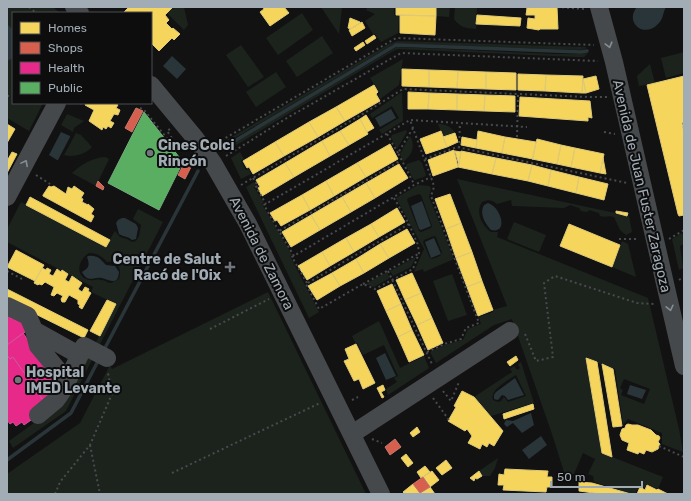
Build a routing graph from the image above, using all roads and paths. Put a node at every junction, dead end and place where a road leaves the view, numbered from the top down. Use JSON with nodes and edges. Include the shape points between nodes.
{"nodes":[{"id":1,"x":557,"y":7,"type":"edge"},
{"id":2,"x":600,"y":9,"type":"edge"},
{"id":3,"x":612,"y":53,"type":"junction"},
{"id":4,"x":152,"y":86,"type":"edge"},
{"id":5,"x":518,"y":94,"type":"junction"},
{"id":6,"x":621,"y":97,"type":"junction"},
{"id":7,"x":56,"y":104,"type":"edge"},
{"id":8,"x":140,"y":108,"type":"dead end"},
{"id":9,"x":410,"y":120,"type":"junction"},
{"id":10,"x":460,"y":123,"type":"junction"},
{"id":11,"x":517,"y":126,"type":"junction"},
{"id":12,"x":527,"y":127,"type":"dead end"},
{"id":13,"x":413,"y":128,"type":"junction"},
{"id":14,"x":168,"y":133,"type":"dead end"},
{"id":15,"x":387,"y":134,"type":"junction"},
{"id":16,"x":517,"y":137,"type":"dead end"},
{"id":17,"x":173,"y":140,"type":"junction"},
{"id":18,"x":170,"y":142,"type":"junction"},
{"id":19,"x":178,"y":147,"type":"dead end"},
{"id":20,"x":459,"y":148,"type":"junction"},
{"id":21,"x":178,"y":153,"type":"dead end"},
{"id":22,"x":398,"y":153,"type":"junction"},
{"id":23,"x":209,"y":157,"type":"junction"},
{"id":24,"x":425,"y":159,"type":"junction"},
{"id":25,"x":400,"y":161,"type":"dead end"},
{"id":26,"x":431,"y":177,"type":"junction"},
{"id":27,"x":253,"y":178,"type":"junction"},
{"id":28,"x":414,"y":185,"type":"junction"},
{"id":29,"x":642,"y":187,"type":"junction"},
{"id":30,"x":230,"y":192,"type":"junction"},
{"id":31,"x":7,"y":197,"type":"edge"},
{"id":32,"x":394,"y":198,"type":"junction"},
{"id":33,"x":266,"y":204,"type":"junction"},
{"id":34,"x":409,"y":224,"type":"junction"},
{"id":35,"x":279,"y":231,"type":"junction"},
{"id":36,"x":619,"y":239,"type":"dead end"},
{"id":37,"x":634,"y":239,"type":"dead end"},
{"id":38,"x":419,"y":253,"type":"junction"},
{"id":39,"x":294,"y":256,"type":"junction"},
{"id":40,"x":388,"y":270,"type":"junction"},
{"id":41,"x":7,"y":271,"type":"edge"},
{"id":42,"x":22,"y":279,"type":"dead end"},
{"id":43,"x":393,"y":280,"type":"junction"},
{"id":44,"x":307,"y":284,"type":"junction"},
{"id":45,"x":363,"y":284,"type":"junction"},
{"id":46,"x":282,"y":293,"type":"junction"},
{"id":47,"x":669,"y":305,"type":"junction"},
{"id":48,"x":7,"y":306,"type":"edge"},
{"id":49,"x":31,"y":323,"type":"junction"},
{"id":50,"x":210,"y":329,"type":"dead end"},
{"id":51,"x":510,"y":331,"type":"joint"},
{"id":52,"x":427,"y":352,"type":"junction"},
{"id":53,"x":93,"y":356,"type":"junction"},
{"id":54,"x":684,"y":366,"type":"edge"},
{"id":55,"x":67,"y":380,"type":"junction"},
{"id":56,"x":459,"y":383,"type":"dead end"},
{"id":57,"x":437,"y":384,"type":"junction"},
{"id":58,"x":333,"y":396,"type":"junction"},
{"id":59,"x":38,"y":415,"type":"dead end"},
{"id":60,"x":449,"y":420,"type":"dead end"},
{"id":61,"x":352,"y":434,"type":"junction"},
{"id":62,"x":90,"y":445,"type":"junction"},
{"id":63,"x":659,"y":446,"type":"dead end"},
{"id":64,"x":684,"y":457,"type":"edge"},
{"id":65,"x":172,"y":473,"type":"dead end"},
{"id":66,"x":55,"y":494,"type":"edge"},
{"id":67,"x":100,"y":494,"type":"edge"},
{"id":68,"x":380,"y":494,"type":"edge"}],
"edges":[{"from":1,"to":2,"type":"path"},
{"from":2,"to":3,"type":"street","name":"Avenida de Juan Fuster Zaragoza","one_way":true},
{"from":3,"to":6,"type":"street","name":"Avenida de Juan Fuster Zaragoza"},
{"from":3,"to":23,"type":"path","via":[[401,53],[287,118]]},
{"from":3,"to":23,"type":"path","via":[[575,45],[396,38]]},
{"from":4,"to":23,"type":"street","name":"Avenida de Zamora"},
{"from":5,"to":6,"type":"path"},
{"from":5,"to":11,"type":"path"},
{"from":5,"to":27,"type":"path","via":[[403,89]]},
{"from":6,"to":29,"type":"street","name":"Avenida de Juan Fuster Zaragoza"},
{"from":31,"to":7,"type":"street","one_way":true},
{"from":8,"to":18,"type":"path"},
{"from":9,"to":10,"type":"path"},
{"from":9,"to":13,"type":"path"},
{"from":9,"to":15,"type":"path"},
{"from":10,"to":11,"type":"path"},
{"from":10,"to":20,"type":"path"},
{"from":11,"to":12,"type":"path"},
{"from":11,"to":16,"type":"path"},
{"from":13,"to":22,"type":"path"},
{"from":13,"to":24,"type":"path"},
{"from":14,"to":17,"type":"path"},
{"from":15,"to":22,"type":"path"},
{"from":15,"to":33,"type":"path"},
{"from":17,"to":18,"type":"path"},
{"from":17,"to":19,"type":"path"},
{"from":18,"to":21,"type":"path"},
{"from":20,"to":24,"type":"path"},
{"from":20,"to":29,"type":"path"},
{"from":22,"to":28,"type":"path"},
{"from":23,"to":30,"type":"street","name":"Avenida de Zamora"},
{"from":24,"to":26,"type":"path"},
{"from":25,"to":35,"type":"path"},
{"from":26,"to":28,"type":"path"},
{"from":26,"to":52,"type":"path","via":[[434,187],[431,196],[479,323],[466,328],[461,339]]},
{"from":27,"to":30,"type":"path"},
{"from":27,"to":33,"type":"path"},
{"from":28,"to":32,"type":"path"},
{"from":29,"to":47,"type":"street","name":"Avenida de Juan Fuster Zaragoza"},
{"from":30,"to":46,"type":"street","name":"Avenida de Zamora"},
{"from":32,"to":34,"type":"path"},
{"from":32,"to":39,"type":"path"},
{"from":33,"to":35,"type":"path","via":[[264,205]]},
{"from":34,"to":38,"type":"path"},
{"from":34,"to":44,"type":"path"},
{"from":35,"to":39,"type":"path"},
{"from":36,"to":37,"type":"path"},
{"from":38,"to":40,"type":"path"},
{"from":38,"to":43,"type":"path","via":[[413,270]]},
{"from":39,"to":44,"type":"path","via":[[292,257]]},
{"from":40,"to":43,"type":"path"},
{"from":40,"to":45,"type":"path"},
{"from":41,"to":42,"type":"path"},
{"from":43,"to":45,"type":"path","via":[[375,289]]},
{"from":43,"to":52,"type":"path"},
{"from":44,"to":45,"type":"path","via":[[319,309]]},
{"from":46,"to":50,"type":"path"},
{"from":46,"to":58,"type":"street","name":"Avenida de Zamora"},
{"from":47,"to":51,"type":"path","via":[[637,303],[555,276],[544,283],[553,357],[536,361],[521,326]]},
{"from":47,"to":54,"type":"street","name":"Avenida de Juan Fuster Zaragoza","one_way":true},
{"from":48,"to":49,"type":"street"},
{"from":49,"to":53,"type":"street"},
{"from":49,"to":55,"type":"street","via":[[38,346]]},
{"from":51,"to":57,"type":"street"},
{"from":52,"to":57,"type":"path"},
{"from":53,"to":55,"type":"street"},
{"from":53,"to":62,"type":"path","via":[[112,394]]},
{"from":55,"to":59,"type":"street","via":[[56,400]]},
{"from":56,"to":57,"type":"path","via":[[451,401]]},
{"from":57,"to":60,"type":"path"},
{"from":57,"to":61,"type":"street"},
{"from":58,"to":61,"type":"street","name":"Avenida de Zamora"},
{"from":58,"to":65,"type":"path"},
{"from":61,"to":68,"type":"street","name":"Avenida de Zamora"},
{"from":62,"to":66,"type":"path","via":[[60,482]]},
{"from":62,"to":67,"type":"path"},
{"from":63,"to":64,"type":"path"}]}
